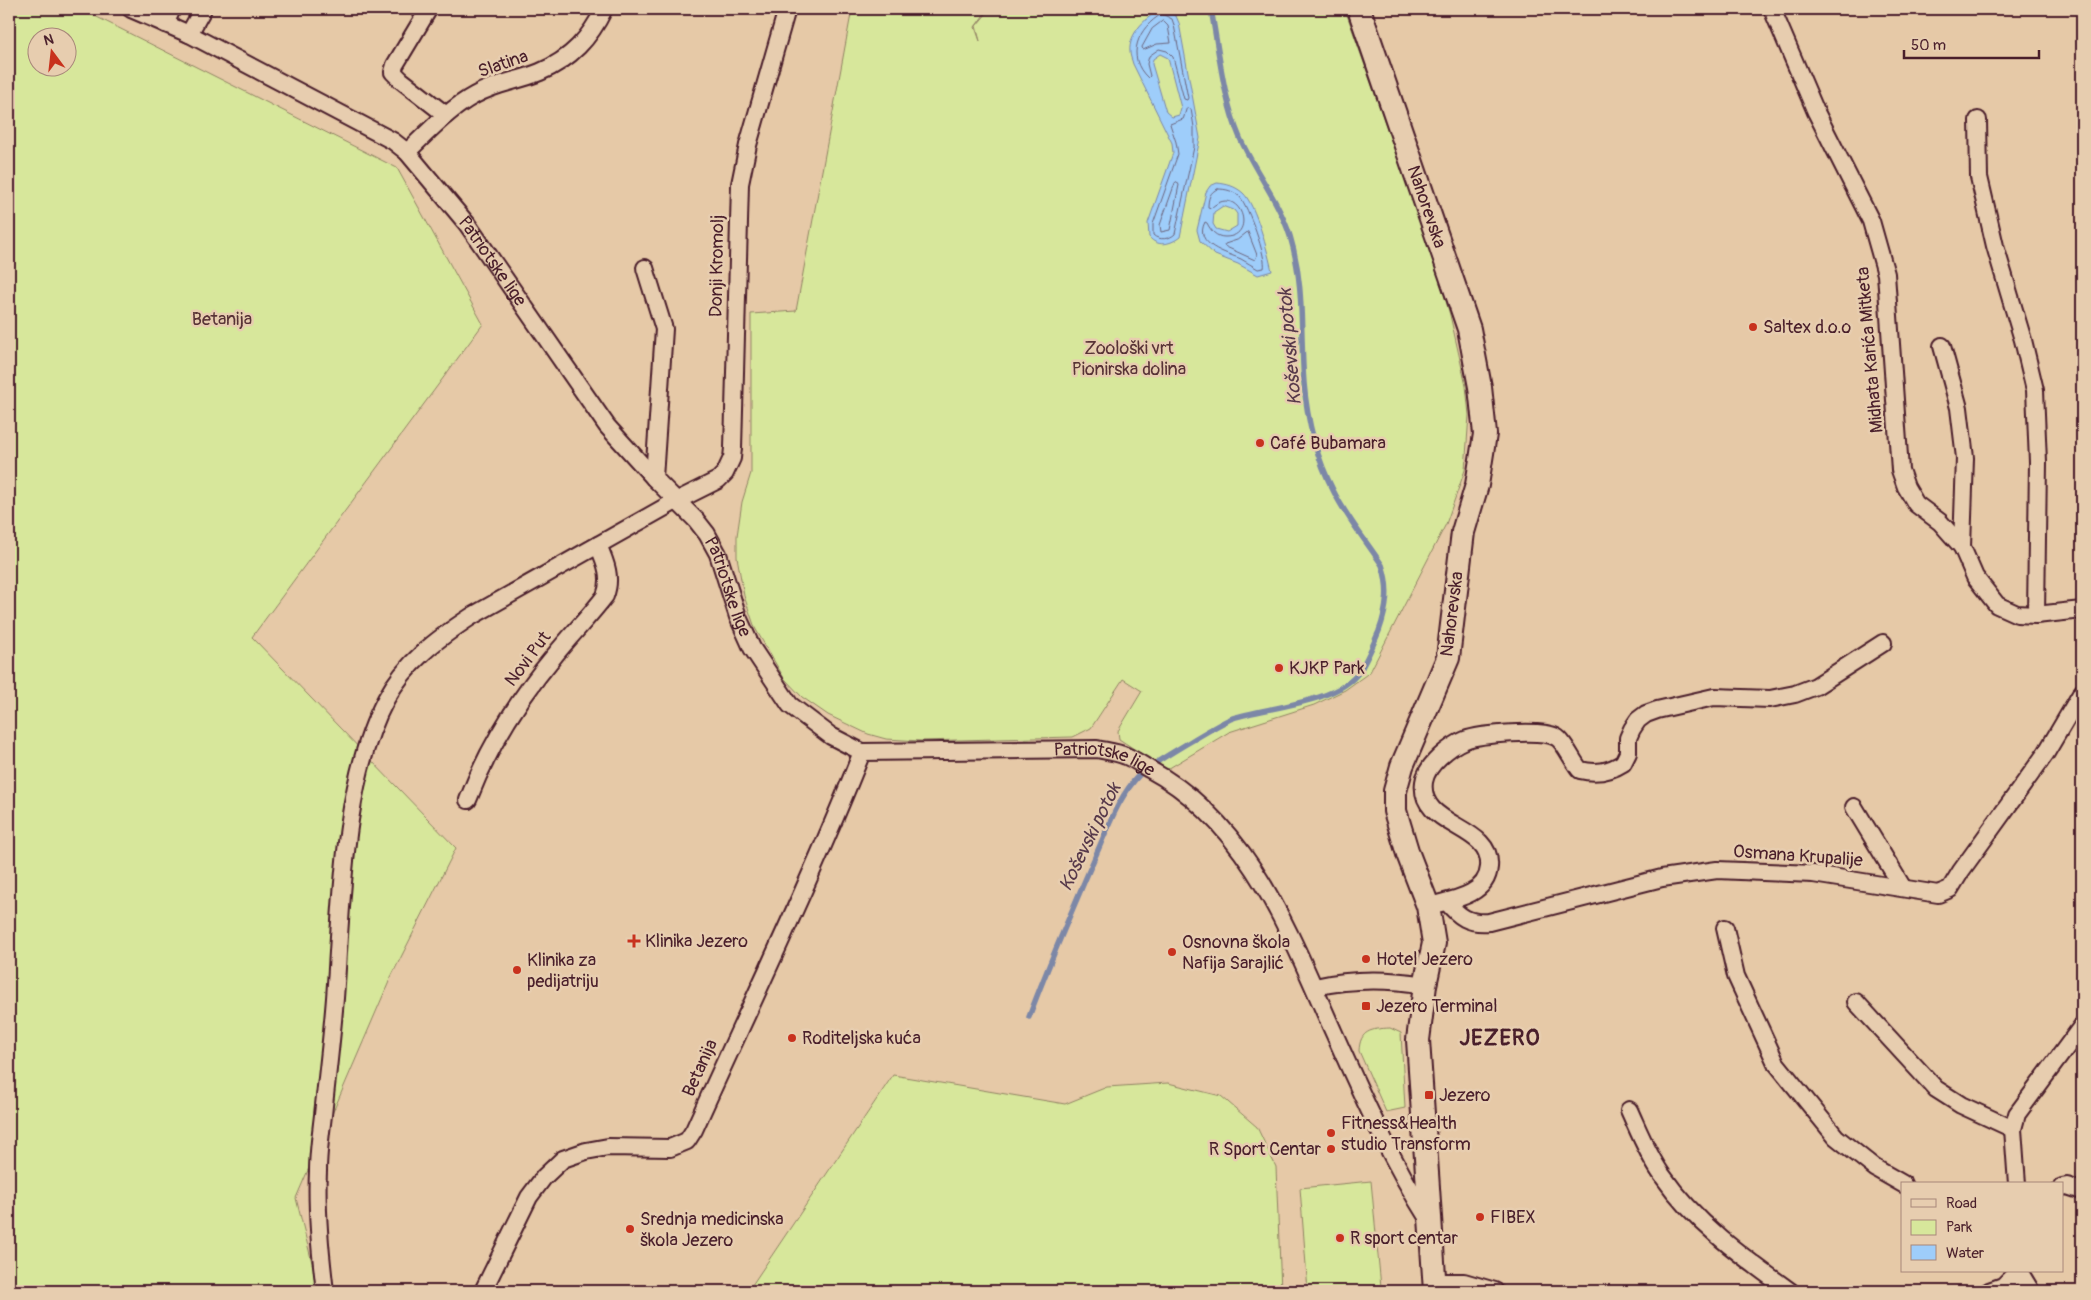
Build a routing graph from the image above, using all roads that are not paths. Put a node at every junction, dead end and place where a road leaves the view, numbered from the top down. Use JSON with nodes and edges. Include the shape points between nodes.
{"nodes":[{"id":1,"x":131,"y":9,"type":"edge"},
{"id":2,"x":172,"y":9,"type":"edge"},
{"id":3,"x":203,"y":9,"type":"edge"},
{"id":4,"x":604,"y":9,"type":"edge"},
{"id":5,"x":787,"y":9,"type":"edge"},
{"id":6,"x":1359,"y":9,"type":"edge"},
{"id":7,"x":1772,"y":9,"type":"edge"},
{"id":8,"x":428,"y":10,"type":"dead end"},
{"id":9,"x":165,"y":24,"type":"junction"},
{"id":10,"x":189,"y":34,"type":"junction"},
{"id":11,"x":446,"y":115,"type":"junction"},
{"id":12,"x":1978,"y":120,"type":"dead end"},
{"id":13,"x":407,"y":152,"type":"junction"},
{"id":14,"x":645,"y":268,"type":"dead end"},
{"id":15,"x":1942,"y":346,"type":"dead end"},
{"id":16,"x":654,"y":478,"type":"junction"},
{"id":17,"x":676,"y":501,"type":"junction"},
{"id":18,"x":598,"y":545,"type":"junction"},
{"id":19,"x":1962,"y":547,"type":"junction"},
{"id":20,"x":2082,"y":610,"type":"edge"},
{"id":21,"x":2036,"y":615,"type":"junction"},
{"id":22,"x":1883,"y":643,"type":"dead end"},
{"id":23,"x":2082,"y":692,"type":"edge"},
{"id":24,"x":862,"y":752,"type":"junction"},
{"id":25,"x":468,"y":800,"type":"dead end"},
{"id":26,"x":1854,"y":807,"type":"dead end"},
{"id":27,"x":1903,"y":888,"type":"junction"},
{"id":28,"x":1438,"y":904,"type":"junction"},
{"id":29,"x":1725,"y":928,"type":"dead end"},
{"id":30,"x":1425,"y":985,"type":"junction"},
{"id":31,"x":1315,"y":987,"type":"junction"},
{"id":32,"x":1856,"y":1002,"type":"dead end"},
{"id":33,"x":2082,"y":1026,"type":"edge"},
{"id":34,"x":1629,"y":1110,"type":"dead end"},
{"id":35,"x":2013,"y":1130,"type":"junction"},
{"id":36,"x":2017,"y":1182,"type":"edge"},
{"id":37,"x":1901,"y":1183,"type":"edge"},
{"id":38,"x":2064,"y":1187,"type":"edge"},
{"id":39,"x":2082,"y":1192,"type":"edge"},
{"id":40,"x":1431,"y":1224,"type":"junction"},
{"id":41,"x":2017,"y":1272,"type":"edge"},
{"id":42,"x":2019,"y":1272,"type":"edge"},
{"id":43,"x":1435,"y":1287,"type":"edge"},
{"id":44,"x":325,"y":1291,"type":"edge"},
{"id":45,"x":483,"y":1291,"type":"edge"},
{"id":46,"x":1495,"y":1291,"type":"edge"},
{"id":47,"x":1790,"y":1291,"type":"edge"},
{"id":48,"x":1989,"y":1291,"type":"edge"},
{"id":49,"x":2031,"y":1291,"type":"edge"}],
"edges":[{"from":1,"to":9,"type":"street"},
{"from":2,"to":9,"type":"street"},
{"from":3,"to":10,"type":"street"},
{"from":4,"to":11,"type":"street","name":"Slatina","via":[[584,44],[560,62],[475,94]]},
{"from":5,"to":17,"type":"street","name":"Donji Kromolj","via":[[740,184],[732,458],[718,480]]},
{"from":6,"to":28,"type":"street","name":"Nahorevska","via":[[1469,329],[1485,434],[1477,485],[1461,548],[1448,658],[1402,766],[1395,791],[1397,818],[1414,872]]},
{"from":7,"to":19,"type":"street","name":"Midhata Karića Mitketa","via":[[1816,112],[1870,221],[1886,274],[1900,470],[1906,487],[1916,504],[1940,522]]},
{"from":8,"to":11,"type":"street","via":[[393,72]]},
{"from":9,"to":10,"type":"street"},
{"from":10,"to":13,"type":"street","name":"Patriotske lige","via":[[393,141]]},
{"from":11,"to":13,"type":"street","name":"Slatina"},
{"from":12,"to":21,"type":"street","via":[[1979,177],[2035,390],[2038,462]]},
{"from":13,"to":16,"type":"street","name":"Patriotske lige","via":[[467,224],[607,426]]},
{"from":14,"to":16,"type":"street","via":[[664,329]]},
{"from":15,"to":19,"type":"street","via":[[1959,408],[1965,458]]},
{"from":16,"to":17,"type":"street","name":"Patriotske lige"},
{"from":17,"to":18,"type":"street","name":"Donji Kromolj"},
{"from":17,"to":24,"type":"street","name":"Patriotske lige","via":[[707,534],[718,554],[738,617],[752,648],[790,705],[831,736]]},
{"from":18,"to":25,"type":"street","name":"Novi Put","via":[[609,574],[605,596],[554,656],[512,715],[480,768]]},
{"from":18,"to":44,"type":"street","name":"Donji Kromolj","via":[[472,616],[424,649],[395,682],[376,719],[349,824],[318,1170],[318,1236]]},
{"from":19,"to":21,"type":"street","name":"Midhata Karića Mitketa","via":[[1975,577],[1997,605],[2017,614]]},
{"from":20,"to":21,"type":"street","name":"Midhata Karića Mitketa"},
{"from":22,"to":28,"type":"street","via":[[1816,686],[1795,694],[1770,699],[1714,697],[1646,714],[1632,729],[1623,764],[1602,772],[1580,770],[1556,737],[1539,732],[1467,740],[1454,746],[1426,774],[1423,783],[1425,793],[1431,808],[1442,819],[1474,836],[1489,859],[1489,867],[1482,885],[1473,893]]},
{"from":23,"to":27,"type":"street","name":"Osmana Krupalije","via":[[2046,752],[1950,889],[1938,894]]},
{"from":24,"to":31,"type":"street","name":"Patriotske lige","via":[[1097,749],[1128,756],[1191,798],[1236,842],[1267,889]]},
{"from":24,"to":45,"type":"street","name":"Betanija","via":[[687,1141],[670,1148],[608,1147],[563,1159],[529,1197]]},
{"from":26,"to":27,"type":"street"},
{"from":27,"to":28,"type":"street","name":"Osmana Krupalije","via":[[1814,874],[1716,870],[1662,878],[1489,922],[1467,921]]},
{"from":28,"to":30,"type":"street","name":"Nahorevska"},
{"from":29,"to":37,"type":"street","via":[[1736,976],[1776,1063],[1836,1137],[1875,1168]]},
{"from":30,"to":31,"type":"street","via":[[1352,981]]},
{"from":30,"to":40,"type":"street","name":"Nahorevska","via":[[1418,1040]]},
{"from":31,"to":40,"type":"street","name":"Patriotske lige","via":[[1384,1142]]},
{"from":32,"to":35,"type":"street","via":[[1936,1089]]},
{"from":33,"to":35,"type":"street","via":[[2017,1114]]},
{"from":34,"to":47,"type":"street","via":[[1662,1175],[1693,1212],[1737,1253]]},
{"from":35,"to":36,"type":"street"},
{"from":38,"to":39,"type":"street"},
{"from":40,"to":43,"type":"street","name":"Patriotske lige"},
{"from":41,"to":48,"type":"street","via":[[2003,1286]]},
{"from":42,"to":49,"type":"street"},
{"from":43,"to":46,"type":"street","via":[[1464,1282]]}]}
